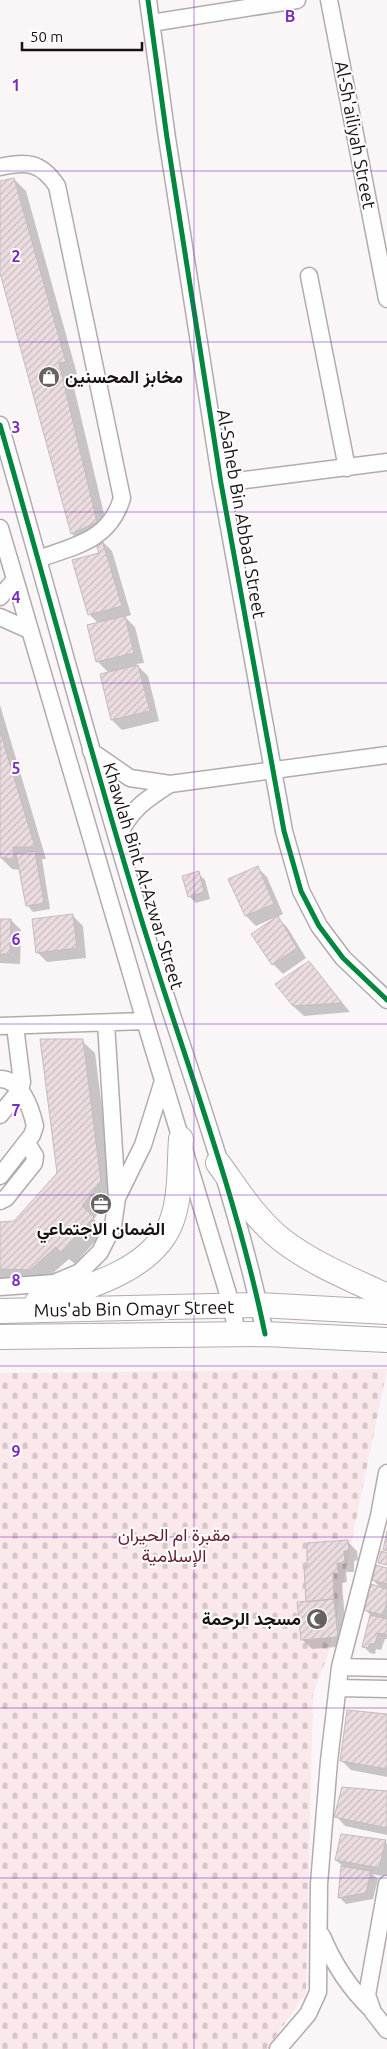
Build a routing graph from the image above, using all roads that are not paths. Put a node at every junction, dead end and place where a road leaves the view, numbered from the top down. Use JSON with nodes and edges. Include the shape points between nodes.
{"nodes":[{"id":1,"x":148,"y":0,"type":"edge"},
{"id":2,"x":297,"y":0,"type":"edge"},
{"id":3,"x":329,"y":0,"type":"edge"},
{"id":4,"x":151,"y":23,"type":"junction"},
{"id":5,"x":0,"y":167,"type":"edge"},
{"id":6,"x":309,"y":276,"type":"dead end"},
{"id":7,"x":387,"y":299,"type":"edge"},
{"id":8,"x":0,"y":425,"type":"edge"},
{"id":9,"x":387,"y":462,"type":"edge"},
{"id":10,"x":347,"y":468,"type":"junction"},
{"id":11,"x":221,"y":483,"type":"junction"},
{"id":12,"x":0,"y":528,"type":"edge"},
{"id":13,"x":38,"y":559,"type":"junction"},
{"id":14,"x":14,"y":581,"type":"junction"},
{"id":15,"x":0,"y":597,"type":"edge"},
{"id":16,"x":0,"y":617,"type":"edge"},
{"id":17,"x":29,"y":630,"type":"junction"},
{"id":18,"x":91,"y":751,"type":"junction"},
{"id":19,"x":387,"y":755,"type":"edge"},
{"id":20,"x":272,"y":769,"type":"junction"},
{"id":21,"x":170,"y":784,"type":"junction"},
{"id":22,"x":117,"y":838,"type":"junction"},
{"id":23,"x":387,"y":1000,"type":"edge"},
{"id":24,"x":145,"y":1021,"type":"junction"},
{"id":25,"x":106,"y":1023,"type":"junction"},
{"id":26,"x":8,"y":1026,"type":"edge"},
{"id":27,"x":0,"y":1079,"type":"edge"},
{"id":28,"x":163,"y":1081,"type":"junction"},
{"id":29,"x":20,"y":1090,"type":"junction"},
{"id":30,"x":0,"y":1115,"type":"edge"},
{"id":31,"x":181,"y":1139,"type":"junction"},
{"id":32,"x":27,"y":1142,"type":"junction"},
{"id":33,"x":218,"y":1163,"type":"junction"},
{"id":34,"x":0,"y":1176,"type":"edge"},
{"id":35,"x":117,"y":1198,"type":"junction"},
{"id":36,"x":0,"y":1201,"type":"edge"},
{"id":37,"x":0,"y":1287,"type":"edge"},
{"id":38,"x":387,"y":1296,"type":"edge"},
{"id":39,"x":259,"y":1305,"type":"junction"},
{"id":40,"x":232,"y":1307,"type":"junction"},
{"id":41,"x":1,"y":1312,"type":"edge"},
{"id":42,"x":387,"y":1312,"type":"edge"},
{"id":43,"x":265,"y":1334,"type":"junction"},
{"id":44,"x":237,"y":1335,"type":"junction"},
{"id":45,"x":0,"y":1337,"type":"edge"},
{"id":46,"x":387,"y":1340,"type":"edge"},
{"id":47,"x":387,"y":1473,"type":"edge"},
{"id":48,"x":340,"y":1667,"type":"junction"},
{"id":49,"x":387,"y":1668,"type":"edge"},
{"id":50,"x":338,"y":1688,"type":"junction"},
{"id":51,"x":387,"y":1689,"type":"edge"},
{"id":52,"x":387,"y":1884,"type":"edge"},
{"id":53,"x":319,"y":1929,"type":"junction"},
{"id":54,"x":374,"y":2012,"type":"junction"},
{"id":55,"x":387,"y":2030,"type":"edge"},
{"id":56,"x":278,"y":2049,"type":"edge"}],
"edges":[{"from":1,"to":4,"type":"street","name":"Al-Saheb Bin Abbad Street"},
{"from":2,"to":4,"type":"street"},
{"from":3,"to":7,"type":"street","name":"Al-Sh'ailiyah Street"},
{"from":4,"to":11,"type":"street","name":"Al-Saheb Bin Abbad Street"},
{"from":5,"to":13,"type":"street","via":[[21,162],[40,168],[57,186],[122,498],[108,526],[89,541]]},
{"from":6,"to":10,"type":"street"},
{"from":8,"to":13,"type":"street","name":"Khawlah Bint Al-Azwar Street"},
{"from":9,"to":10,"type":"street"},
{"from":10,"to":11,"type":"street"},
{"from":11,"to":20,"type":"street","name":"Al-Saheb Bin Abbad Street"},
{"from":12,"to":14,"type":"street"},
{"from":13,"to":18,"type":"street","name":"Khawlah Bint Al-Azwar Street"},
{"from":14,"to":15,"type":"street"},
{"from":14,"to":17,"type":"street"},
{"from":16,"to":17,"type":"street"},
{"from":17,"to":24,"type":"street"},
{"from":18,"to":21,"type":"street","via":[[130,778]]},
{"from":18,"to":22,"type":"street","name":"Khawlah Bint Al-Azwar Street"},
{"from":19,"to":20,"type":"street"},
{"from":20,"to":21,"type":"street"},
{"from":20,"to":23,"type":"street","name":"Al-Saheb Bin Abbad Street","via":[[284,831],[301,891],[319,926],[343,958]]},
{"from":21,"to":22,"type":"street","via":[[138,805]]},
{"from":22,"to":33,"type":"street","name":"Khawlah Bint Al-Azwar Street"},
{"from":24,"to":25,"type":"street"},
{"from":24,"to":28,"type":"street"},
{"from":25,"to":26,"type":"street"},
{"from":25,"to":35,"type":"street"},
{"from":26,"to":29,"type":"street","via":[[22,1075]]},
{"from":27,"to":29,"type":"street","via":[[13,1082]]},
{"from":28,"to":31,"type":"street"},
{"from":28,"to":35,"type":"street","via":[[136,1161]]},
{"from":29,"to":30,"type":"street"},
{"from":29,"to":32,"type":"street","via":[[36,1126]]},
{"from":31,"to":40,"type":"street"},
{"from":31,"to":41,"type":"highway","via":[[178,1198],[171,1223],[158,1244],[139,1261],[91,1287]]},
{"from":32,"to":34,"type":"street"},
{"from":32,"to":36,"type":"street","via":[[34,1163]]},
{"from":33,"to":38,"type":"highway","via":[[252,1209],[281,1240],[321,1265]]},
{"from":33,"to":39,"type":"street","name":"Khawlah Bint Al-Azwar Street"},
{"from":35,"to":37,"type":"street","via":[[113,1226],[100,1252],[80,1272],[54,1284]]},
{"from":39,"to":40,"type":"highway","name":"Mus'ab Bin Omayr Street"},
{"from":39,"to":42,"type":"highway","name":"Mus'ab Bin Omayr Street"},
{"from":39,"to":43,"type":"street","name":"Khawlah Bint Al-Azwar Street"},
{"from":40,"to":41,"type":"highway","name":"Mus'ab Bin Omayr Street"},
{"from":40,"to":44,"type":"street"},
{"from":43,"to":44,"type":"highway","name":"Mus'ab Bin Omayr Street"},
{"from":43,"to":46,"type":"highway","name":"Mus'ab Bin Omayr Street"},
{"from":44,"to":45,"type":"highway","name":"Mus'ab Bin Omayr Street"},
{"from":47,"to":48,"type":"street"},
{"from":48,"to":49,"type":"street"},
{"from":48,"to":50,"type":"street"},
{"from":50,"to":51,"type":"street"},
{"from":50,"to":53,"type":"street","via":[[328,1761]]},
{"from":52,"to":54,"type":"street","via":[[367,1989],[368,2001]]},
{"from":53,"to":54,"type":"street","via":[[342,1976]]},
{"from":53,"to":56,"type":"street","via":[[318,1992],[308,2014]]},
{"from":54,"to":55,"type":"street"}]}
